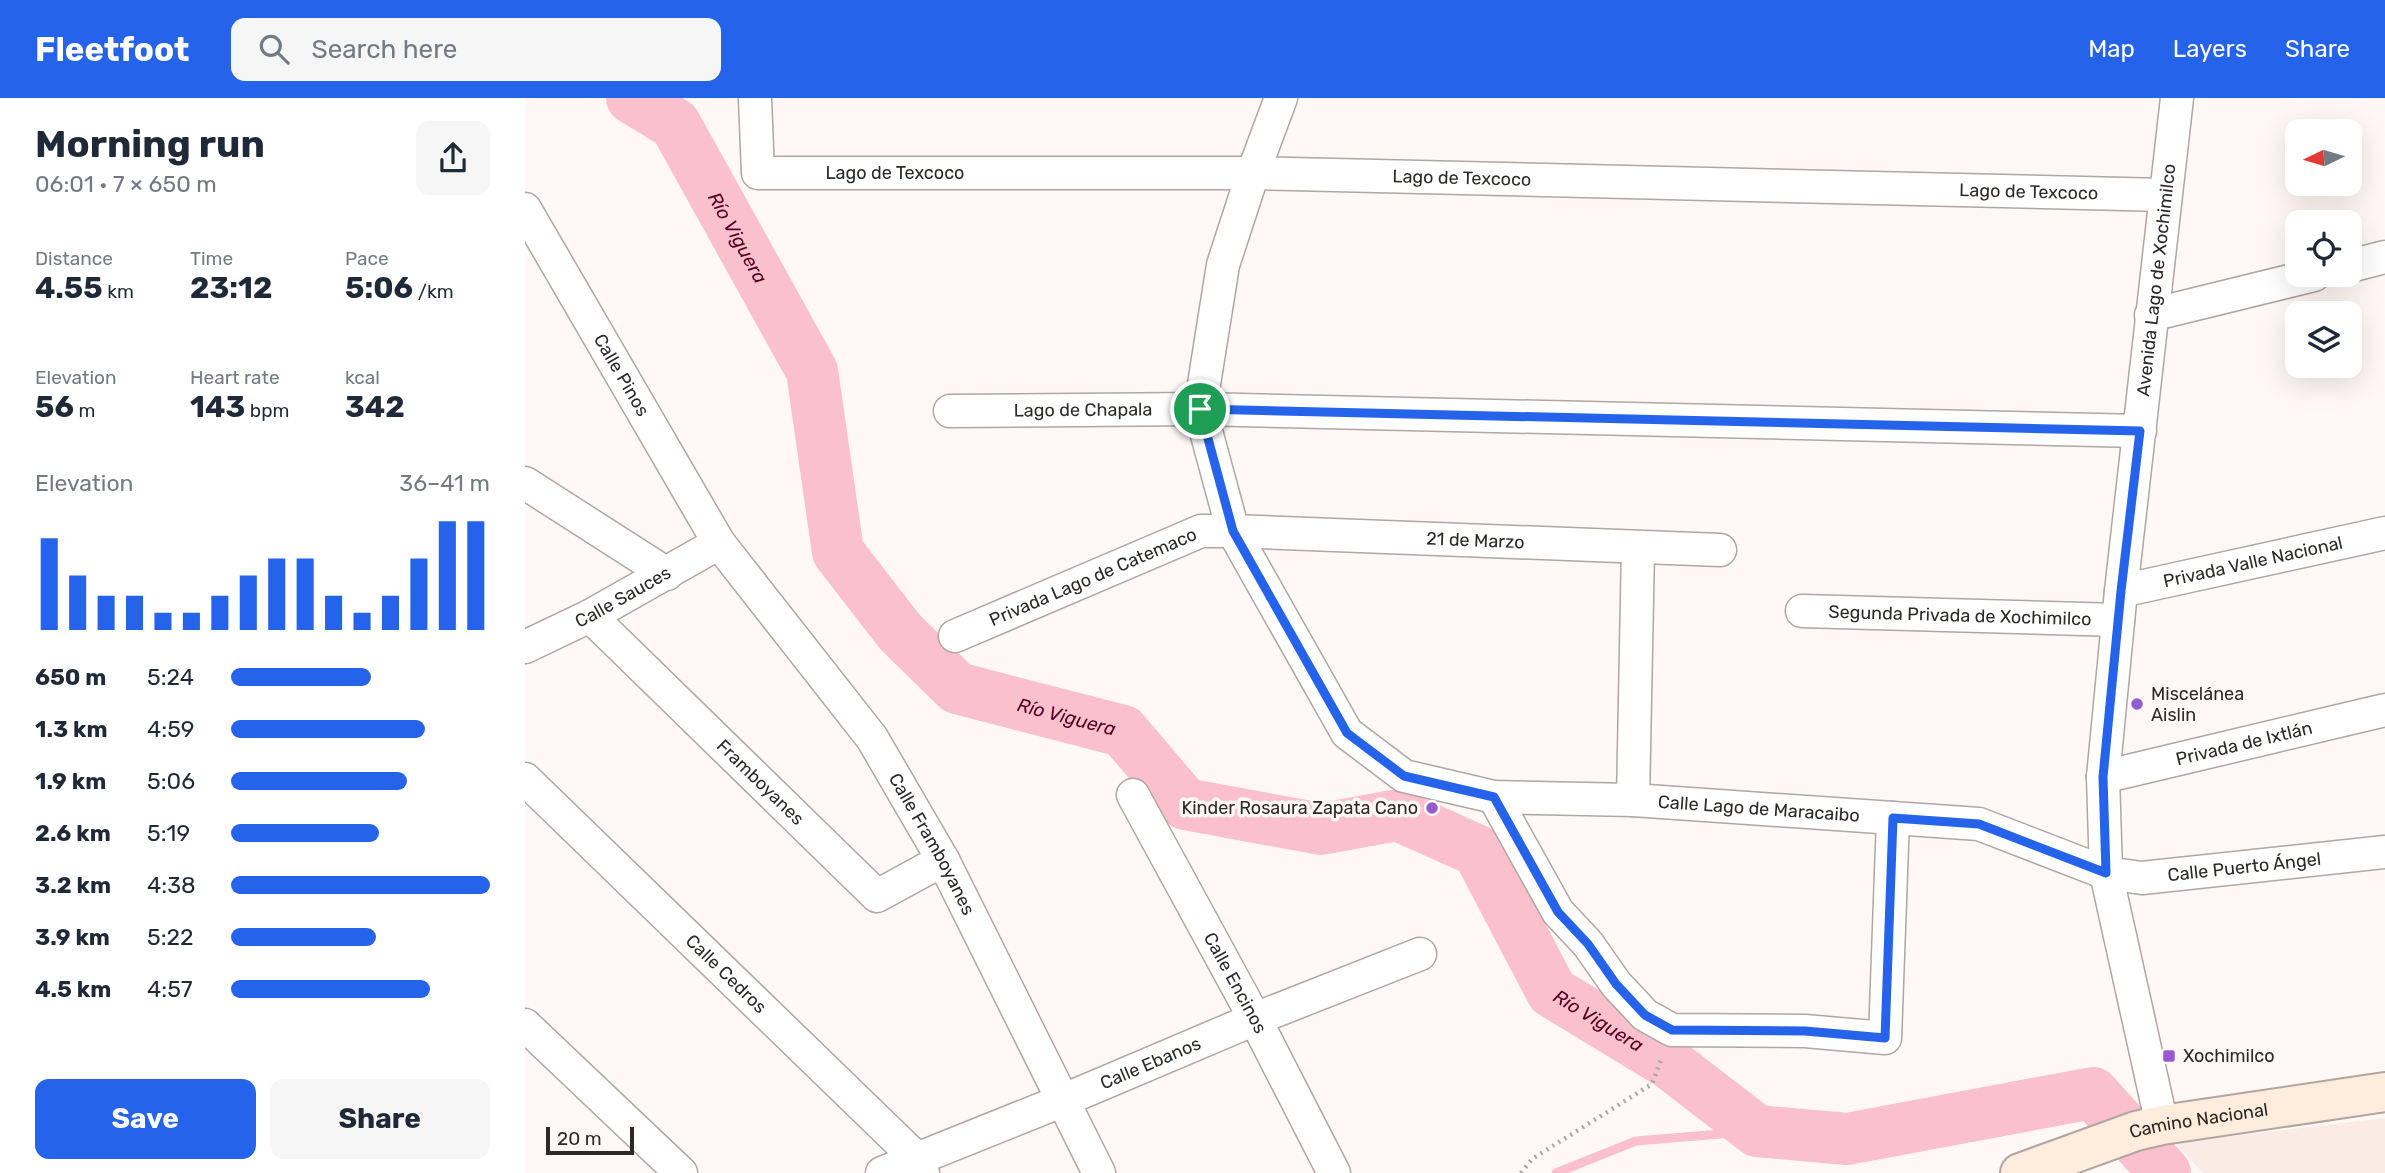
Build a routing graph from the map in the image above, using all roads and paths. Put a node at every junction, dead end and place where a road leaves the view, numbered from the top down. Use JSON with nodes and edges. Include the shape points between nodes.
{"nodes":[{"id":1,"x":755,"y":98,"type":"edge"},
{"id":2,"x":1281,"y":98,"type":"edge"},
{"id":3,"x":2177,"y":98,"type":"edge"},
{"id":4,"x":1253,"y":173,"type":"junction"},
{"id":5,"x":2165,"y":195,"type":"junction"},
{"id":6,"x":525,"y":209,"type":"edge"},
{"id":7,"x":536,"y":253,"type":"edge"},
{"id":8,"x":2385,"y":257,"type":"edge"},
{"id":9,"x":2362,"y":263,"type":"edge"},
{"id":10,"x":2285,"y":282,"type":"edge"},
{"id":11,"x":2151,"y":315,"type":"junction"},
{"id":12,"x":1200,"y":409,"type":"junction"},
{"id":13,"x":950,"y":411,"type":"dead end"},
{"id":14,"x":2140,"y":431,"type":"junction"},
{"id":15,"x":525,"y":483,"type":"edge"},
{"id":16,"x":1233,"y":531,"type":"junction"},
{"id":17,"x":2385,"y":533,"type":"edge"},
{"id":18,"x":719,"y":543,"type":"junction"},
{"id":19,"x":1638,"y":548,"type":"junction"},
{"id":20,"x":1720,"y":550,"type":"dead end"},
{"id":21,"x":667,"y":575,"type":"junction"},
{"id":22,"x":2119,"y":606,"type":"junction"},
{"id":23,"x":1802,"y":611,"type":"dead end"},
{"id":24,"x":590,"y":616,"type":"junction"},
{"id":25,"x":955,"y":636,"type":"dead end"},
{"id":26,"x":525,"y":647,"type":"edge"},
{"id":27,"x":2385,"y":710,"type":"edge"},
{"id":28,"x":2103,"y":777,"type":"junction"},
{"id":29,"x":525,"y":779,"type":"edge"},
{"id":30,"x":1133,"y":795,"type":"dead end"},
{"id":31,"x":1494,"y":797,"type":"junction"},
{"id":32,"x":1633,"y":800,"type":"junction"},
{"id":33,"x":1893,"y":818,"type":"junction"},
{"id":34,"x":2385,"y":852,"type":"edge"},
{"id":35,"x":943,"y":860,"type":"junction"},
{"id":36,"x":2106,"y":873,"type":"junction"},
{"id":37,"x":1420,"y":954,"type":"dead end"},
{"id":38,"x":1255,"y":1018,"type":"junction"},
{"id":39,"x":525,"y":1025,"type":"edge"},
{"id":40,"x":1672,"y":1030,"type":"junction"},
{"id":41,"x":2385,"y":1092,"type":"edge"},
{"id":42,"x":1064,"y":1100,"type":"junction"},
{"id":43,"x":2149,"y":1128,"type":"junction"},
{"id":44,"x":920,"y":1165,"type":"edge"},
{"id":45,"x":2033,"y":1168,"type":"edge"},
{"id":46,"x":681,"y":1173,"type":"edge"},
{"id":47,"x":882,"y":1173,"type":"edge"},
{"id":48,"x":1099,"y":1173,"type":"edge"},
{"id":49,"x":1334,"y":1173,"type":"edge"},
{"id":50,"x":1521,"y":1173,"type":"edge"}],
"edges":[{"from":1,"to":4,"type":"street","name":"Lago de Texcoco","via":[[758,173]]},
{"from":2,"to":4,"type":"street"},
{"from":3,"to":5,"type":"street","name":"Avenida Lago de Xochimilco"},
{"from":4,"to":5,"type":"street","name":"Lago de Texcoco"},
{"from":4,"to":12,"type":"street","via":[[1223,265]]},
{"from":5,"to":11,"type":"street","name":"Avenida Lago de Xochimilco"},
{"from":6,"to":7,"type":"street","name":"Calle Pinos"},
{"from":7,"to":18,"type":"street","name":"Calle Pinos"},
{"from":8,"to":9,"type":"street"},
{"from":10,"to":11,"type":"street"},
{"from":11,"to":14,"type":"street","name":"Avenida Lago de Xochimilco"},
{"from":12,"to":13,"type":"street","name":"Lago de Chapala"},
{"from":12,"to":14,"type":"street","name":"Lago de Chapala"},
{"from":12,"to":16,"type":"street"},
{"from":14,"to":22,"type":"street","name":"Avenida Lago de Xochimilco"},
{"from":15,"to":21,"type":"street"},
{"from":16,"to":19,"type":"street","name":"21 de Marzo"},
{"from":16,"to":25,"type":"street","name":"Privada Lago de Catemaco","via":[[1201,531]]},
{"from":16,"to":31,"type":"street","name":"Calle Lago de Maracaibo","via":[[1347,733],[1404,776]]},
{"from":17,"to":22,"type":"street","name":"Privada Valle Nacional"},
{"from":18,"to":21,"type":"street","name":"Calle Sauces"},
{"from":18,"to":35,"type":"street","name":"Calle Framboyanes","via":[[872,738]]},
{"from":19,"to":20,"type":"street","name":"21 de Marzo"},
{"from":19,"to":32,"type":"street"},
{"from":21,"to":24,"type":"street","name":"Calle Sauces"},
{"from":22,"to":23,"type":"street","name":"Segunda Privada de Xochimilco"},
{"from":22,"to":28,"type":"street","name":"Avenida Lago de Xochimilco"},
{"from":24,"to":26,"type":"street","name":"Calle Sauces"},
{"from":24,"to":35,"type":"street","name":"Framboyanes","via":[[877,896]]},
{"from":27,"to":28,"type":"street","name":"Privada de Ixtlán"},
{"from":28,"to":36,"type":"street","name":"Avenida Lago de Xochimilco"},
{"from":29,"to":44,"type":"street","name":"Calle Cedros"},
{"from":30,"to":38,"type":"street","name":"Calle Encinos"},
{"from":31,"to":32,"type":"street","name":"Calle Lago de Maracaibo"},
{"from":31,"to":40,"type":"street","via":[[1558,912],[1645,1015]]},
{"from":32,"to":33,"type":"street","name":"Calle Lago de Maracaibo"},
{"from":33,"to":36,"type":"street","name":"Calle Lago de Maracaibo","via":[[1979,824]]},
{"from":33,"to":40,"type":"street","via":[[1885,1038],[1805,1031]]},
{"from":34,"to":36,"type":"street","name":"Calle Puerto Ángel","via":[[2142,878]]},
{"from":35,"to":42,"type":"street","name":"Calle Framboyanes"},
{"from":36,"to":43,"type":"street","name":"Avenida Lago de Xochimilco"},
{"from":37,"to":38,"type":"street","name":"Calle Ebanos"},
{"from":38,"to":42,"type":"street","name":"Calle Ebanos"},
{"from":38,"to":49,"type":"street","name":"Calle Encinos"},
{"from":39,"to":46,"type":"street"},
{"from":40,"to":50,"type":"path","via":[[1652,1084],[1532,1159]]},
{"from":41,"to":43,"type":"street","name":"Camino Nacional"},
{"from":42,"to":44,"type":"street","name":"Calle Ebanos"},
{"from":42,"to":48,"type":"street","name":"Calle Framboyanes"},
{"from":43,"to":45,"type":"street","name":"Camino Nacional"},
{"from":44,"to":47,"type":"street","name":"Calle Ebanos"}]}
